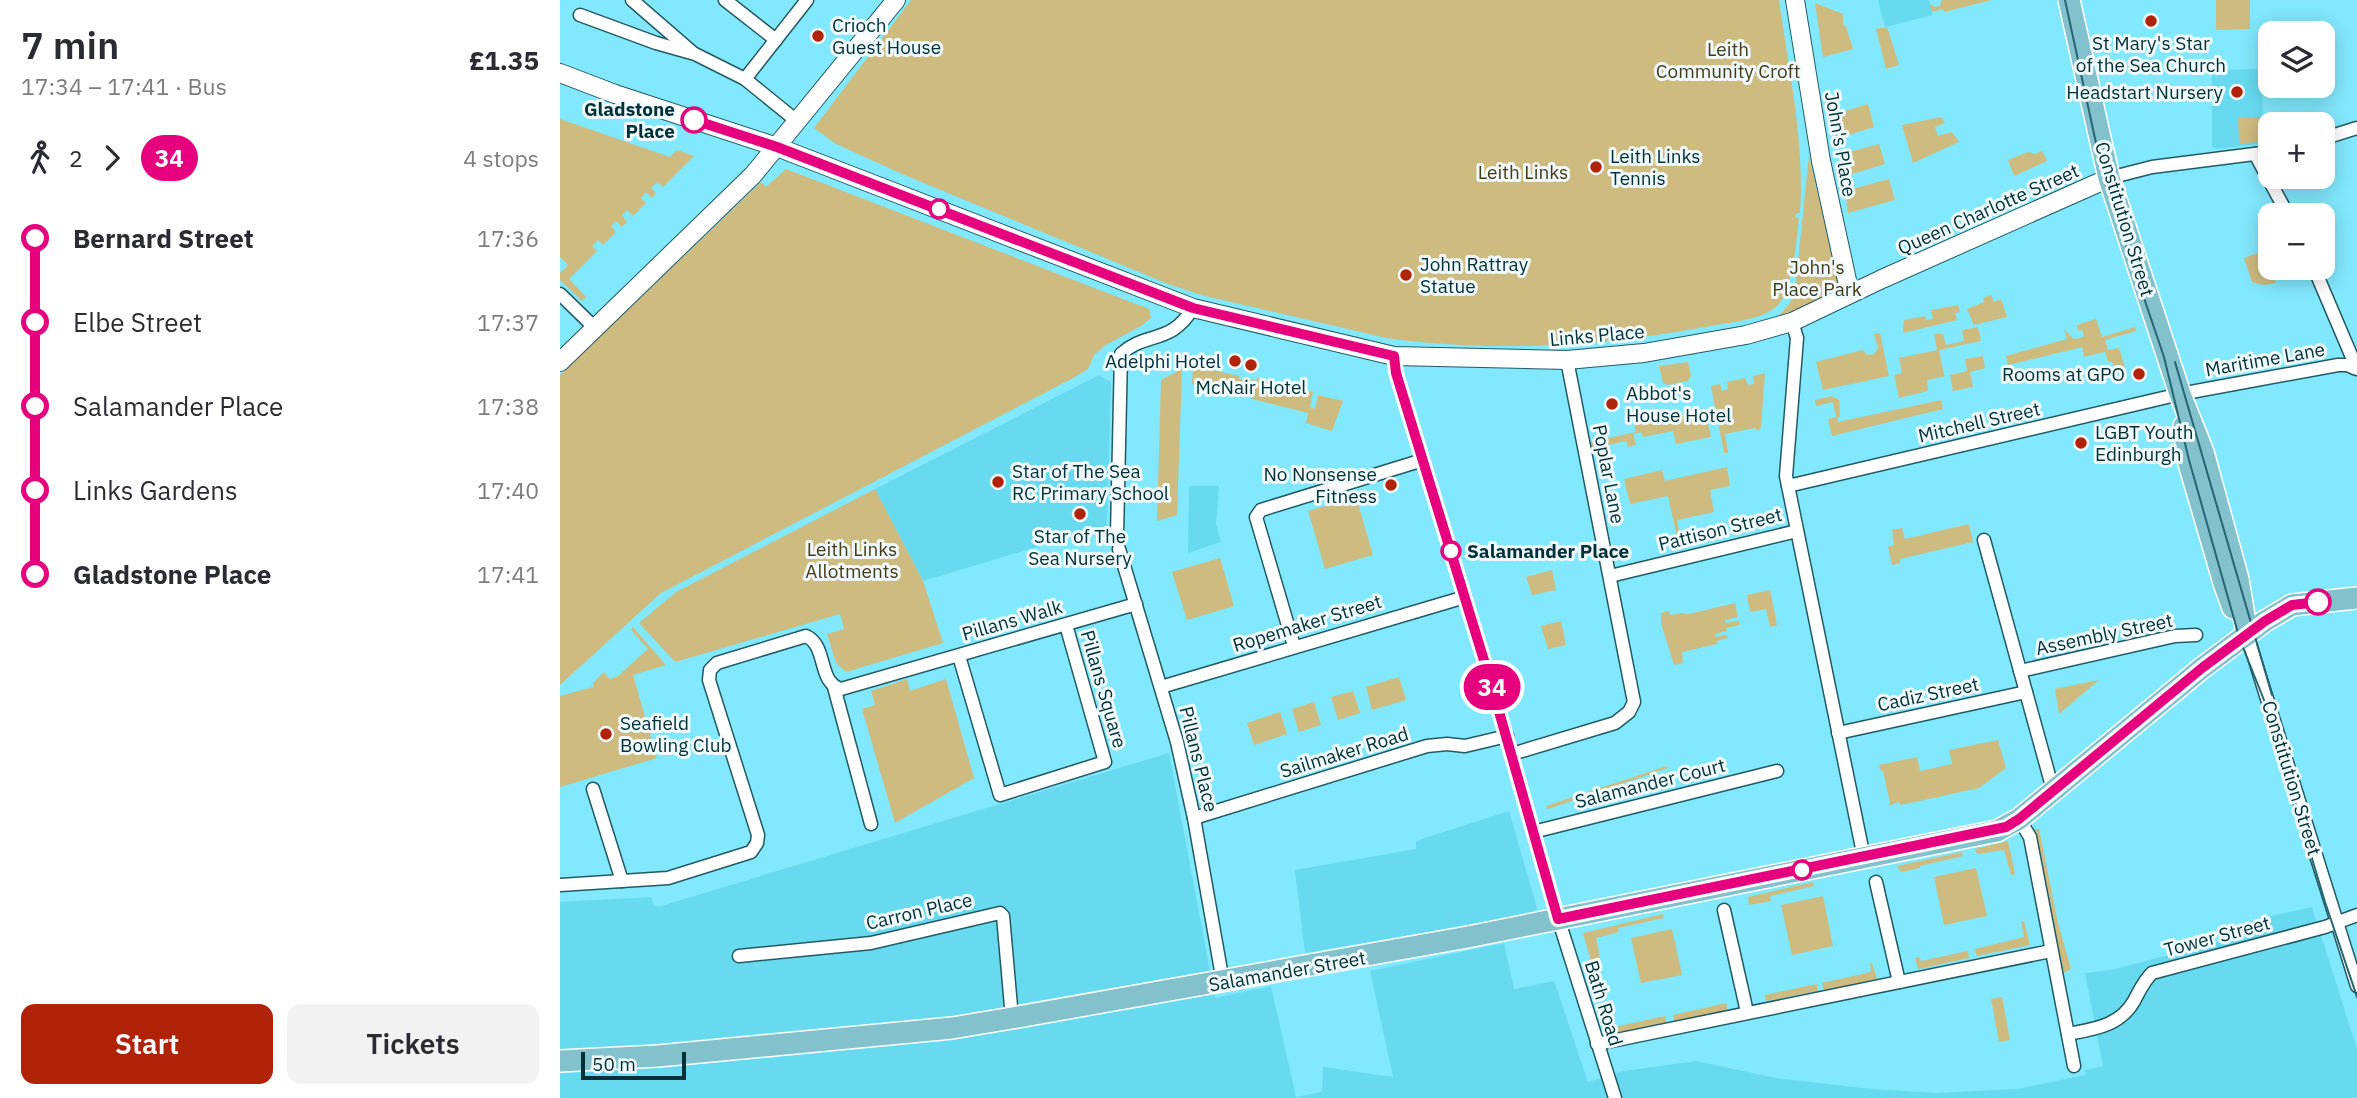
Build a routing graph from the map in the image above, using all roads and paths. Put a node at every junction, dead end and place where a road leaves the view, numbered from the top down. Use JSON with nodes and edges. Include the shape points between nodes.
{"nodes":[{"id":1,"x":632,"y":0,"type":"edge"},
{"id":2,"x":725,"y":0,"type":"edge"},
{"id":3,"x":807,"y":0,"type":"edge"},
{"id":4,"x":897,"y":0,"type":"edge"},
{"id":5,"x":1795,"y":0,"type":"edge"},
{"id":6,"x":2069,"y":0,"type":"edge"},
{"id":7,"x":580,"y":15,"type":"dead end"},
{"id":8,"x":776,"y":40,"type":"junction"},
{"id":9,"x":695,"y":54,"type":"junction"},
{"id":10,"x":560,"y":73,"type":"edge"},
{"id":11,"x":745,"y":79,"type":"junction"},
{"id":12,"x":798,"y":122,"type":"junction"},
{"id":13,"x":2357,"y":128,"type":"edge"},
{"id":14,"x":2335,"y":135,"type":"edge"},
{"id":15,"x":777,"y":147,"type":"junction"},
{"id":16,"x":2258,"y":154,"type":"edge"},
{"id":17,"x":2255,"y":155,"type":"junction"},
{"id":18,"x":2109,"y":178,"type":"junction"},
{"id":19,"x":2281,"y":203,"type":"edge"},
{"id":20,"x":2319,"y":280,"type":"edge"},
{"id":21,"x":560,"y":294,"type":"edge"},
{"id":22,"x":1850,"y":294,"type":"junction"},
{"id":23,"x":1193,"y":308,"type":"junction"},
{"id":24,"x":1813,"y":312,"type":"joint"},
{"id":25,"x":1792,"y":322,"type":"junction"},
{"id":26,"x":595,"y":328,"type":"junction"},
{"id":27,"x":1387,"y":355,"type":"junction"},
{"id":28,"x":1567,"y":360,"type":"junction"},
{"id":29,"x":560,"y":362,"type":"edge"},
{"id":30,"x":2356,"y":368,"type":"edge"},
{"id":31,"x":2180,"y":394,"type":"junction"},
{"id":32,"x":1423,"y":460,"type":"junction"},
{"id":33,"x":1788,"y":486,"type":"junction"},
{"id":34,"x":1797,"y":531,"type":"junction"},
{"id":35,"x":1117,"y":535,"type":"dead end"},
{"id":36,"x":1984,"y":540,"type":"dead end"},
{"id":37,"x":1119,"y":550,"type":"dead end"},
{"id":38,"x":1610,"y":576,"type":"junction"},
{"id":39,"x":1465,"y":597,"type":"junction"},
{"id":40,"x":2357,"y":598,"type":"edge"},
{"id":41,"x":1136,"y":604,"type":"junction"},
{"id":42,"x":1066,"y":625,"type":"junction"},
{"id":43,"x":2196,"y":635,"type":"dead end"},
{"id":44,"x":2247,"y":635,"type":"junction"},
{"id":45,"x":1294,"y":646,"type":"junction"},
{"id":46,"x":959,"y":656,"type":"junction"},
{"id":47,"x":2020,"y":671,"type":"junction"},
{"id":48,"x":834,"y":687,"type":"junction"},
{"id":49,"x":1161,"y":687,"type":"junction"},
{"id":50,"x":2026,"y":692,"type":"junction"},
{"id":51,"x":1838,"y":733,"type":"junction"},
{"id":52,"x":1507,"y":736,"type":"junction"},
{"id":53,"x":1512,"y":754,"type":"junction"},
{"id":54,"x":1777,"y":771,"type":"dead end"},
{"id":55,"x":593,"y":789,"type":"dead end"},
{"id":56,"x":2053,"y":790,"type":"junction"},
{"id":57,"x":1194,"y":818,"type":"junction"},
{"id":58,"x":2012,"y":823,"type":"junction"},
{"id":59,"x":871,"y":824,"type":"dead end"},
{"id":60,"x":1533,"y":832,"type":"junction"},
{"id":61,"x":1864,"y":858,"type":"junction"},
{"id":62,"x":622,"y":881,"type":"junction"},
{"id":63,"x":1877,"y":882,"type":"dead end"},
{"id":64,"x":560,"y":885,"type":"edge"},
{"id":65,"x":1724,"y":910,"type":"dead end"},
{"id":66,"x":2357,"y":915,"type":"edge"},
{"id":67,"x":1558,"y":919,"type":"junction"},
{"id":68,"x":2336,"y":922,"type":"junction"},
{"id":69,"x":2051,"y":951,"type":"junction"},
{"id":70,"x":739,"y":956,"type":"dead end"},
{"id":71,"x":1223,"y":982,"type":"junction"},
{"id":72,"x":1899,"y":982,"type":"junction"},
{"id":73,"x":2357,"y":986,"type":"edge"},
{"id":74,"x":1747,"y":1013,"type":"junction"},
{"id":75,"x":1012,"y":1018,"type":"junction"},
{"id":76,"x":2068,"y":1034,"type":"junction"},
{"id":77,"x":1597,"y":1044,"type":"junction"},
{"id":78,"x":560,"y":1061,"type":"edge"},
{"id":79,"x":2074,"y":1066,"type":"dead end"},
{"id":80,"x":1615,"y":1098,"type":"edge"}],
"edges":[{"from":1,"to":9,"type":"street"},
{"from":2,"to":8,"type":"street"},
{"from":3,"to":8,"type":"street"},
{"from":4,"to":12,"type":"street"},
{"from":5,"to":22,"type":"street","name":"John's Place","via":[[1821,161]]},
{"from":6,"to":18,"type":"main road","name":"Constitution Street"},
{"from":7,"to":9,"type":"street"},
{"from":8,"to":11,"type":"street"},
{"from":9,"to":11,"type":"street"},
{"from":10,"to":15,"type":"street","name":"Links Place"},
{"from":11,"to":12,"type":"street"},
{"from":12,"to":15,"type":"street"},
{"from":13,"to":14,"type":"street"},
{"from":15,"to":23,"type":"street","name":"Links Place"},
{"from":15,"to":26,"type":"street","via":[[741,188]]},
{"from":16,"to":17,"type":"street","name":"Queen Charlotte Street"},
{"from":17,"to":18,"type":"street","name":"Queen Charlotte Street","via":[[2152,167]]},
{"from":17,"to":19,"type":"street"},
{"from":18,"to":22,"type":"street","name":"Queen Charlotte Street"},
{"from":18,"to":31,"type":"main road","name":"Constitution Street"},
{"from":20,"to":30,"type":"street"},
{"from":21,"to":26,"type":"street"},
{"from":22,"to":24,"type":"street","name":"Queen Charlotte Street"},
{"from":23,"to":27,"type":"street","name":"Links Place"},
{"from":23,"to":35,"type":"street","via":[[1179,327],[1121,354]]},
{"from":24,"to":25,"type":"street","name":"Links Place"},
{"from":25,"to":28,"type":"street","name":"Links Place","via":[[1717,341]]},
{"from":25,"to":33,"type":"street","via":[[1797,338]]},
{"from":26,"to":29,"type":"street"},
{"from":27,"to":28,"type":"street","name":"Links Place"},
{"from":27,"to":32,"type":"street"},
{"from":28,"to":38,"type":"street","name":"Poplar Lane"},
{"from":30,"to":31,"type":"street","name":"Maritime Lane","via":[[2338,365]]},
{"from":31,"to":33,"type":"street","name":"Mitchell Street"},
{"from":31,"to":44,"type":"main road","name":"Constitution Street","via":[[2188,460],[2225,586]]},
{"from":32,"to":39,"type":"street"},
{"from":32,"to":45,"type":"street","via":[[1261,510],[1256,517]]},
{"from":33,"to":34,"type":"street"},
{"from":34,"to":38,"type":"street","name":"Pattison Street"},
{"from":34,"to":51,"type":"street"},
{"from":36,"to":47,"type":"street","name":"Assembly Street"},
{"from":37,"to":41,"type":"street","name":"Pillans Place"},
{"from":38,"to":53,"type":"street","name":"Poplar Lane","via":[[1635,696],[1632,708],[1615,723]]},
{"from":39,"to":45,"type":"street","name":"Ropemaker Street"},
{"from":39,"to":52,"type":"street"},
{"from":40,"to":44,"type":"main road","via":[[2292,605]]},
{"from":41,"to":42,"type":"street","name":"Pillans Walk"},
{"from":41,"to":49,"type":"street","name":"Pillans Place"},
{"from":42,"to":46,"type":"street","name":"Pillans Walk"},
{"from":42,"to":46,"type":"street","name":"Pillans Square","via":[[1105,762],[1000,794]]},
{"from":43,"to":47,"type":"street","name":"Assembly Street"},
{"from":44,"to":56,"type":"main road"},
{"from":44,"to":68,"type":"street","name":"Constitution Street"},
{"from":45,"to":49,"type":"street","name":"Ropemaker Street"},
{"from":46,"to":48,"type":"street","name":"Pillans Walk","via":[[841,689]]},
{"from":47,"to":50,"type":"street","name":"Assembly Street"},
{"from":48,"to":59,"type":"street"},
{"from":48,"to":62,"type":"street","via":[[816,645],[806,636],[717,663],[709,680],[757,844],[751,852],[668,878]]},
{"from":49,"to":57,"type":"street","name":"Pillans Place"},
{"from":50,"to":51,"type":"street","name":"Cadiz Street"},
{"from":50,"to":56,"type":"street","name":"Assembly Street"},
{"from":51,"to":61,"type":"street"},
{"from":52,"to":53,"type":"street"},
{"from":52,"to":57,"type":"street","name":"Sailmaker Road","via":[[1465,746],[1427,746]]},
{"from":53,"to":60,"type":"street"},
{"from":54,"to":60,"type":"street","name":"Salamander Court"},
{"from":55,"to":62,"type":"street"},
{"from":56,"to":58,"type":"main road"},
{"from":57,"to":71,"type":"street","name":"Pillans Place"},
{"from":58,"to":61,"type":"main road","name":"Salamander Street"},
{"from":58,"to":69,"type":"street","via":[[2030,837]]},
{"from":60,"to":67,"type":"street"},
{"from":61,"to":67,"type":"main road","name":"Salamander Street"},
{"from":62,"to":64,"type":"street"},
{"from":63,"to":72,"type":"street"},
{"from":65,"to":74,"type":"street"},
{"from":66,"to":68,"type":"street","name":"Tower Street"},
{"from":67,"to":71,"type":"main road","name":"Salamander Street"},
{"from":67,"to":77,"type":"street","name":"Bath Road"},
{"from":68,"to":73,"type":"street","name":"Constitution Street"},
{"from":68,"to":76,"type":"street","name":"Tower Street","via":[[2152,974],[2117,1020]]},
{"from":69,"to":72,"type":"street"},
{"from":69,"to":76,"type":"street"},
{"from":70,"to":75,"type":"street","name":"Carron Place","via":[[871,943],[1000,913]]},
{"from":71,"to":75,"type":"main road","name":"Salamander Street"},
{"from":72,"to":74,"type":"street"},
{"from":74,"to":77,"type":"street"},
{"from":75,"to":78,"type":"main road","name":"Salamander Street","via":[[952,1028],[658,1056]]},
{"from":76,"to":79,"type":"street"},
{"from":77,"to":80,"type":"street","name":"Bath Road"}]}
